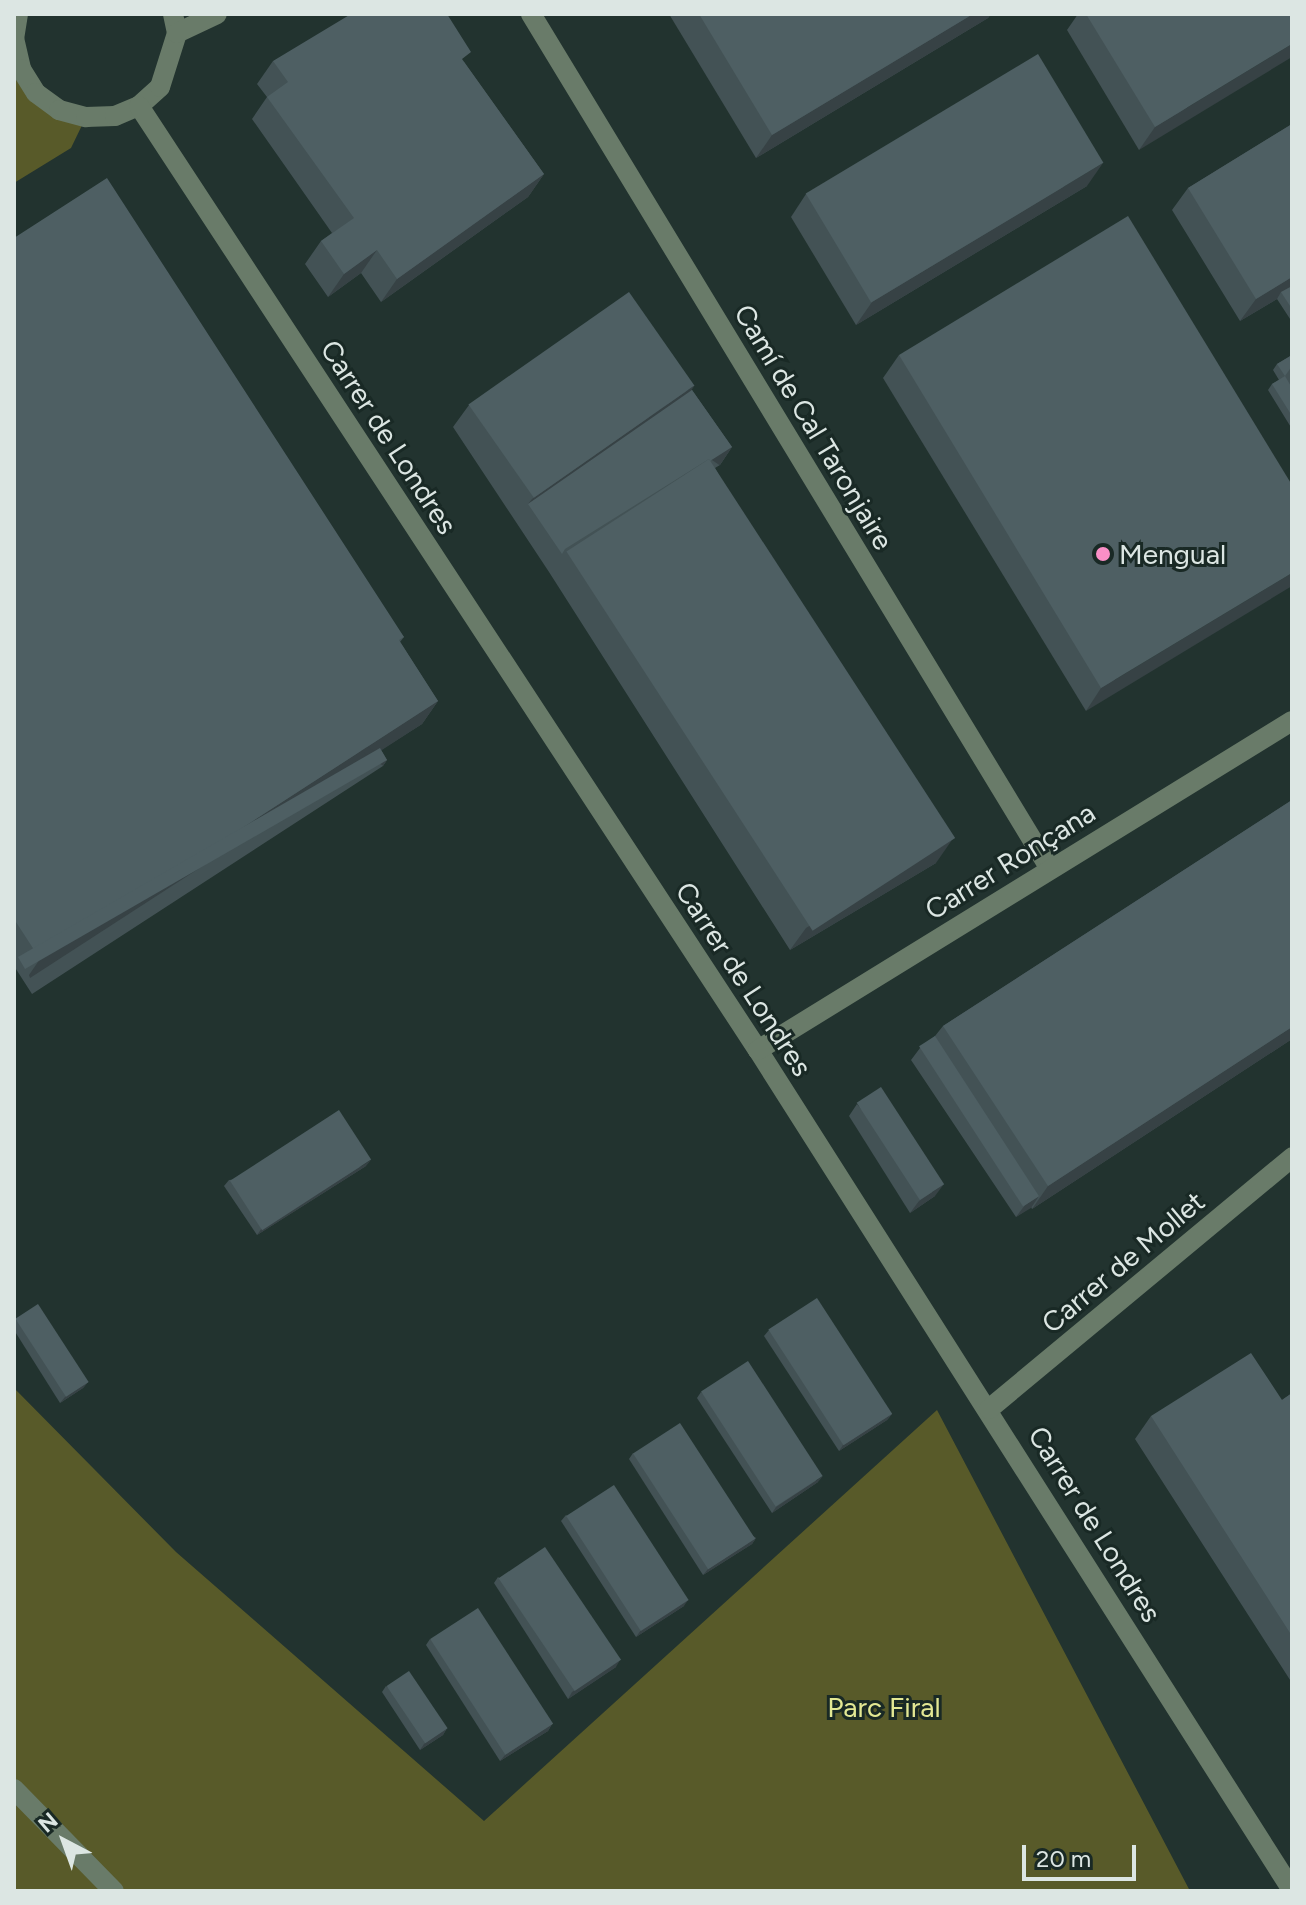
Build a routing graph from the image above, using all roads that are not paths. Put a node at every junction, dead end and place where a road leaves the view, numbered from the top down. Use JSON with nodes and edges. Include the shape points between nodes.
{"nodes":[{"id":1,"x":18,"y":14,"type":"edge"},
{"id":2,"x":217,"y":14,"type":"edge"},
{"id":3,"x":531,"y":14,"type":"edge"},
{"id":4,"x":175,"y":24,"type":"edge"},
{"id":5,"x":139,"y":106,"type":"junction"},
{"id":6,"x":1292,"y":721,"type":"edge"},
{"id":7,"x":1050,"y":869,"type":"junction"},
{"id":8,"x":758,"y":1050,"type":"junction"},
{"id":9,"x":1292,"y":1157,"type":"edge"},
{"id":10,"x":989,"y":1409,"type":"junction"},
{"id":11,"x":14,"y":1789,"type":"edge"},
{"id":12,"x":1292,"y":1890,"type":"edge"},
{"id":13,"x":114,"y":1891,"type":"edge"}],
"edges":[{"from":1,"to":5,"type":"street","via":[[14,38],[21,69],[36,93],[59,110],[86,117],[115,116]]},
{"from":2,"to":4,"type":"street"},
{"from":3,"to":7,"type":"street","name":"Camí de Cal Taronjaire"},
{"from":4,"to":5,"type":"street","via":[[160,87]]},
{"from":5,"to":8,"type":"street","name":"Carrer de Londres"},
{"from":6,"to":7,"type":"street","name":"Carrer Ronçana"},
{"from":7,"to":8,"type":"street","name":"Carrer Ronçana"},
{"from":8,"to":10,"type":"street","name":"Carrer de Londres"},
{"from":9,"to":10,"type":"street","name":"Carrer de Mollet"},
{"from":10,"to":12,"type":"street","name":"Carrer de Londres"},
{"from":11,"to":13,"type":"street"}]}
